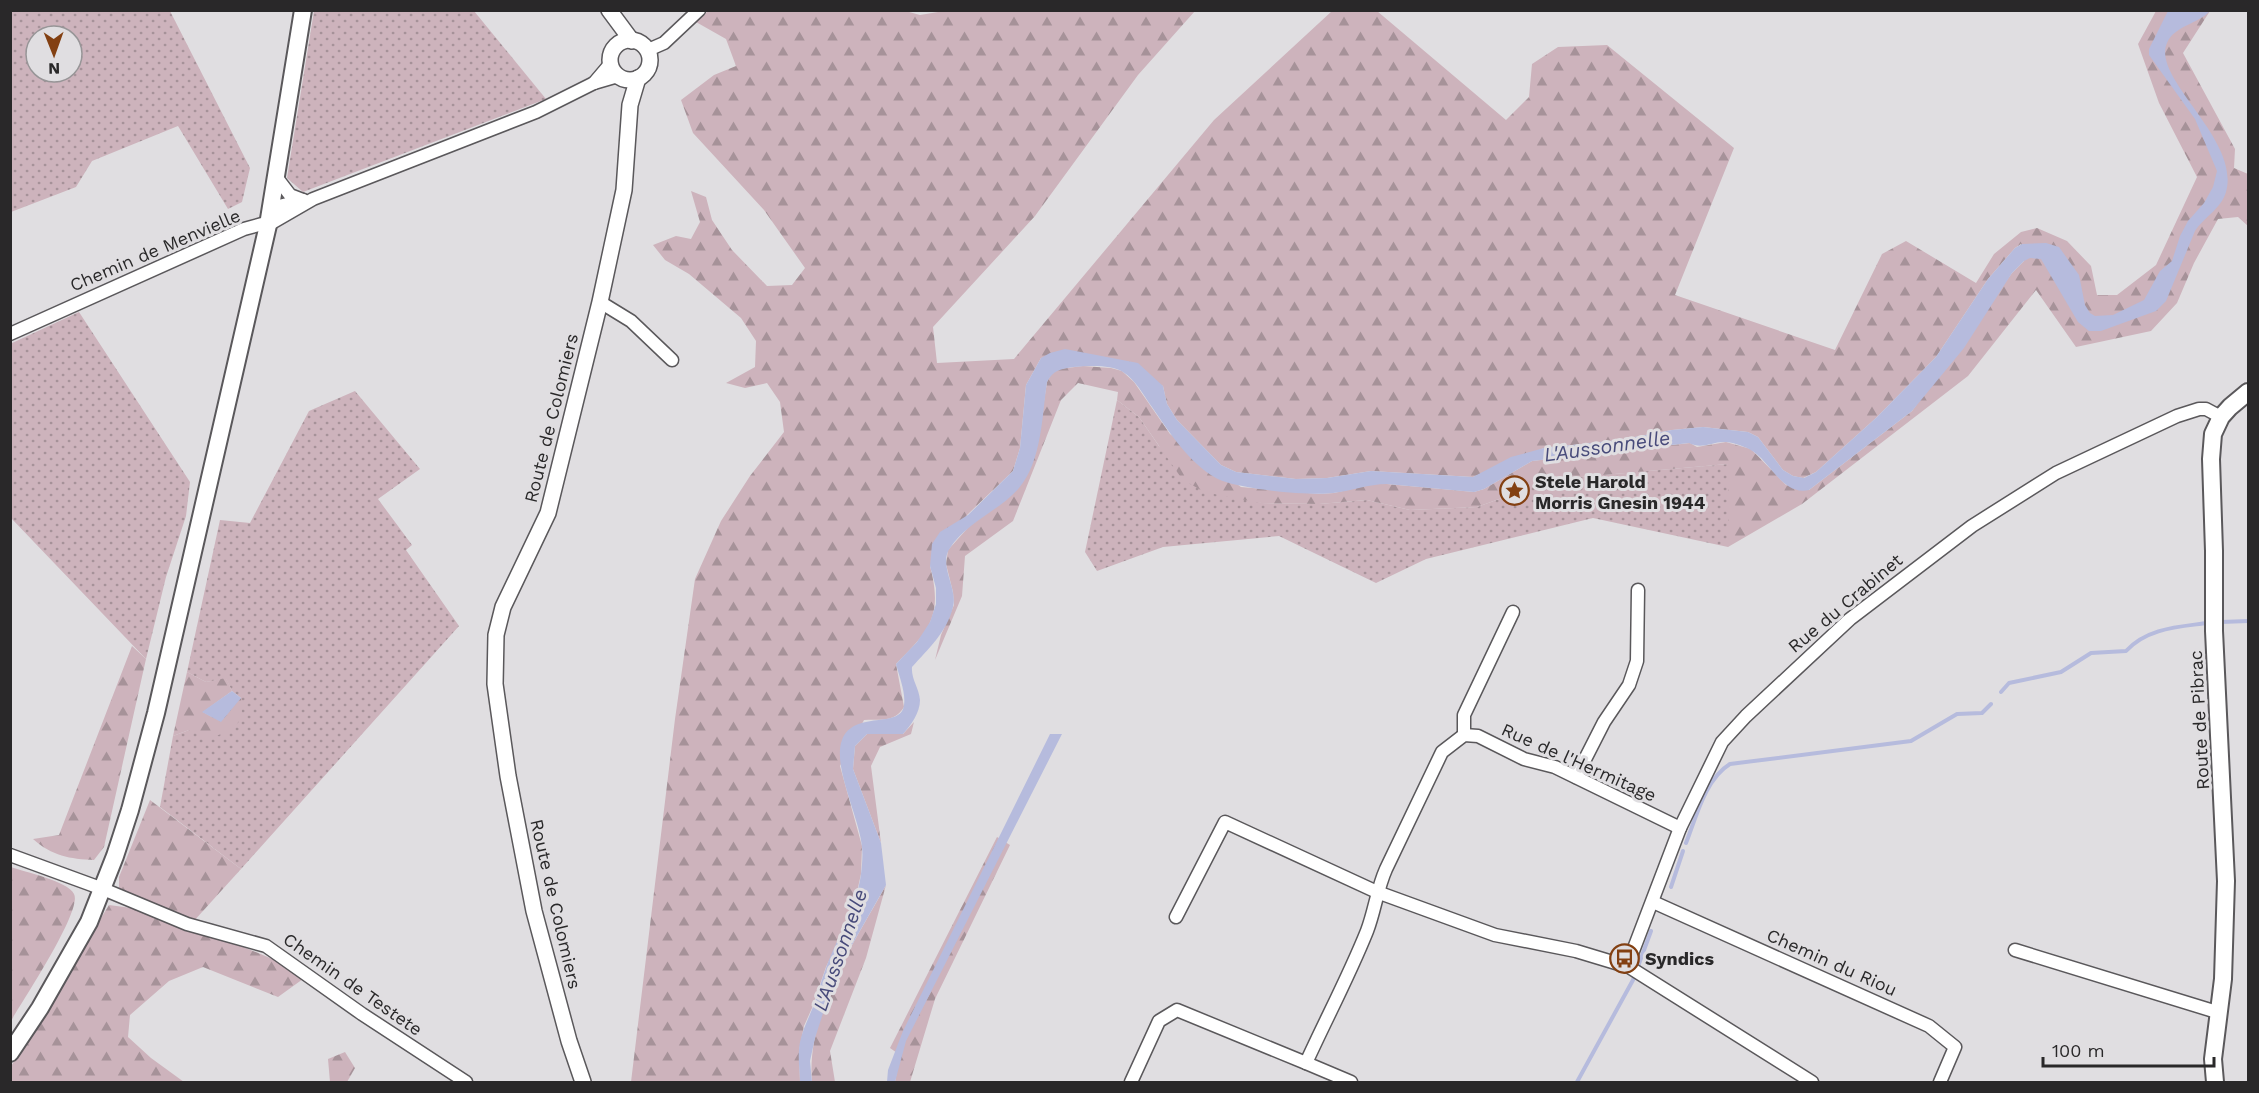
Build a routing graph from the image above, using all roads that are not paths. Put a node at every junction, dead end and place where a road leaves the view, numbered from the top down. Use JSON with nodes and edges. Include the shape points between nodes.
{"nodes":[{"id":1,"x":303,"y":10,"type":"edge"},
{"id":2,"x":608,"y":10,"type":"edge"},
{"id":3,"x":699,"y":10,"type":"edge"},
{"id":4,"x":632,"y":40,"type":"junction"},
{"id":5,"x":616,"y":47,"type":"junction"},
{"id":6,"x":648,"y":50,"type":"junction"},
{"id":7,"x":622,"y":74,"type":"junction"},
{"id":8,"x":277,"y":178,"type":"junction"},
{"id":9,"x":308,"y":199,"type":"junction"},
{"id":10,"x":270,"y":218,"type":"junction"},
{"id":11,"x":600,"y":302,"type":"junction"},
{"id":12,"x":10,"y":334,"type":"edge"},
{"id":13,"x":672,"y":360,"type":"dead end"},
{"id":14,"x":2248,"y":392,"type":"edge"},
{"id":15,"x":2221,"y":417,"type":"junction"},
{"id":16,"x":1638,"y":590,"type":"dead end"},
{"id":17,"x":1513,"y":612,"type":"dead end"},
{"id":18,"x":1464,"y":735,"type":"junction"},
{"id":19,"x":1576,"y":777,"type":"junction"},
{"id":20,"x":1680,"y":828,"type":"junction"},
{"id":21,"x":10,"y":855,"type":"edge"},
{"id":22,"x":103,"y":889,"type":"junction"},
{"id":23,"x":1377,"y":892,"type":"junction"},
{"id":24,"x":1653,"y":902,"type":"junction"},
{"id":25,"x":1176,"y":917,"type":"dead end"},
{"id":26,"x":2015,"y":950,"type":"dead end"},
{"id":27,"x":1634,"y":970,"type":"junction"},
{"id":28,"x":2220,"y":1013,"type":"junction"},
{"id":29,"x":10,"y":1053,"type":"edge"},
{"id":30,"x":2213,"y":1059,"type":"junction"},
{"id":31,"x":1306,"y":1063,"type":"junction"},
{"id":32,"x":466,"y":1083,"type":"edge"},
{"id":33,"x":584,"y":1083,"type":"edge"},
{"id":34,"x":1131,"y":1083,"type":"edge"},
{"id":35,"x":1351,"y":1083,"type":"edge"},
{"id":36,"x":1812,"y":1083,"type":"edge"},
{"id":37,"x":1940,"y":1083,"type":"edge"},
{"id":38,"x":2202,"y":1083,"type":"edge"},
{"id":39,"x":2215,"y":1083,"type":"edge"}],
"edges":[{"from":1,"to":8,"type":"main road"},
{"from":2,"to":4,"type":"street"},
{"from":2,"to":5,"type":"street"},
{"from":3,"to":6,"type":"street","via":[[664,43]]},
{"from":4,"to":5,"type":"street"},
{"from":4,"to":6,"type":"street"},
{"from":5,"to":7,"type":"street","via":[[611,57]]},
{"from":6,"to":7,"type":"street","via":[[648,69]]},
{"from":7,"to":9,"type":"street","name":"Chemin de Menvielle","via":[[594,83],[536,112]]},
{"from":7,"to":11,"type":"street","name":"Route de Colomiers","via":[[630,105],[624,190]]},
{"from":8,"to":9,"type":"street","via":[[290,195]]},
{"from":8,"to":10,"type":"main road"},
{"from":9,"to":10,"type":"street","name":"Chemin de Menvielle"},
{"from":10,"to":12,"type":"street","name":"Chemin de Menvielle"},
{"from":10,"to":22,"type":"main road","via":[[156,713],[130,810]]},
{"from":11,"to":13,"type":"street","via":[[631,321]]},
{"from":11,"to":33,"type":"street","name":"Route de Colomiers","via":[[548,513],[503,606],[496,635],[497,695],[508,776],[534,911]]},
{"from":14,"to":15,"type":"main road","name":"Route de Pibrac"},
{"from":15,"to":20,"type":"street","name":"Rue du Crabinet","via":[[2206,409],[2177,416],[2056,473],[1910,571],[1850,619],[1722,742]]},
{"from":15,"to":28,"type":"main road","name":"Route de Pibrac","via":[[2213,434],[2211,459],[2226,880]]},
{"from":16,"to":19,"type":"street","via":[[1637,661],[1629,685],[1604,722]]},
{"from":17,"to":18,"type":"street","via":[[1464,715]]},
{"from":18,"to":19,"type":"street","name":"Rue de l'Hermitage","via":[[1478,736],[1524,759]]},
{"from":18,"to":23,"type":"street","via":[[1442,752]]},
{"from":19,"to":20,"type":"street","name":"Rue de l'Hermitage"},
{"from":20,"to":24,"type":"street","name":"Rue du Crabinet"},
{"from":21,"to":22,"type":"street","name":"Chemin de Testete"},
{"from":22,"to":29,"type":"main road","via":[[74,951]]},
{"from":22,"to":32,"type":"street","name":"Chemin de Testete","via":[[187,924],[266,946]]},
{"from":23,"to":25,"type":"street","via":[[1225,822]]},
{"from":23,"to":27,"type":"street","via":[[1495,935],[1576,951]]},
{"from":23,"to":31,"type":"street","via":[[1368,929]]},
{"from":24,"to":27,"type":"street","name":"Rue du Crabinet","via":[[1633,951]]},
{"from":24,"to":37,"type":"street","name":"Chemin du Riou","via":[[1929,1026],[1955,1047]]},
{"from":26,"to":28,"type":"street"},
{"from":27,"to":36,"type":"street"},
{"from":28,"to":30,"type":"main road","name":"Route de Pibrac"},
{"from":30,"to":38,"type":"main road","name":"Route de Pibrac"},
{"from":30,"to":39,"type":"main road","name":"Route de Pibrac"},
{"from":31,"to":34,"type":"street","via":[[1177,1010],[1159,1021]]},
{"from":31,"to":35,"type":"street"}]}
